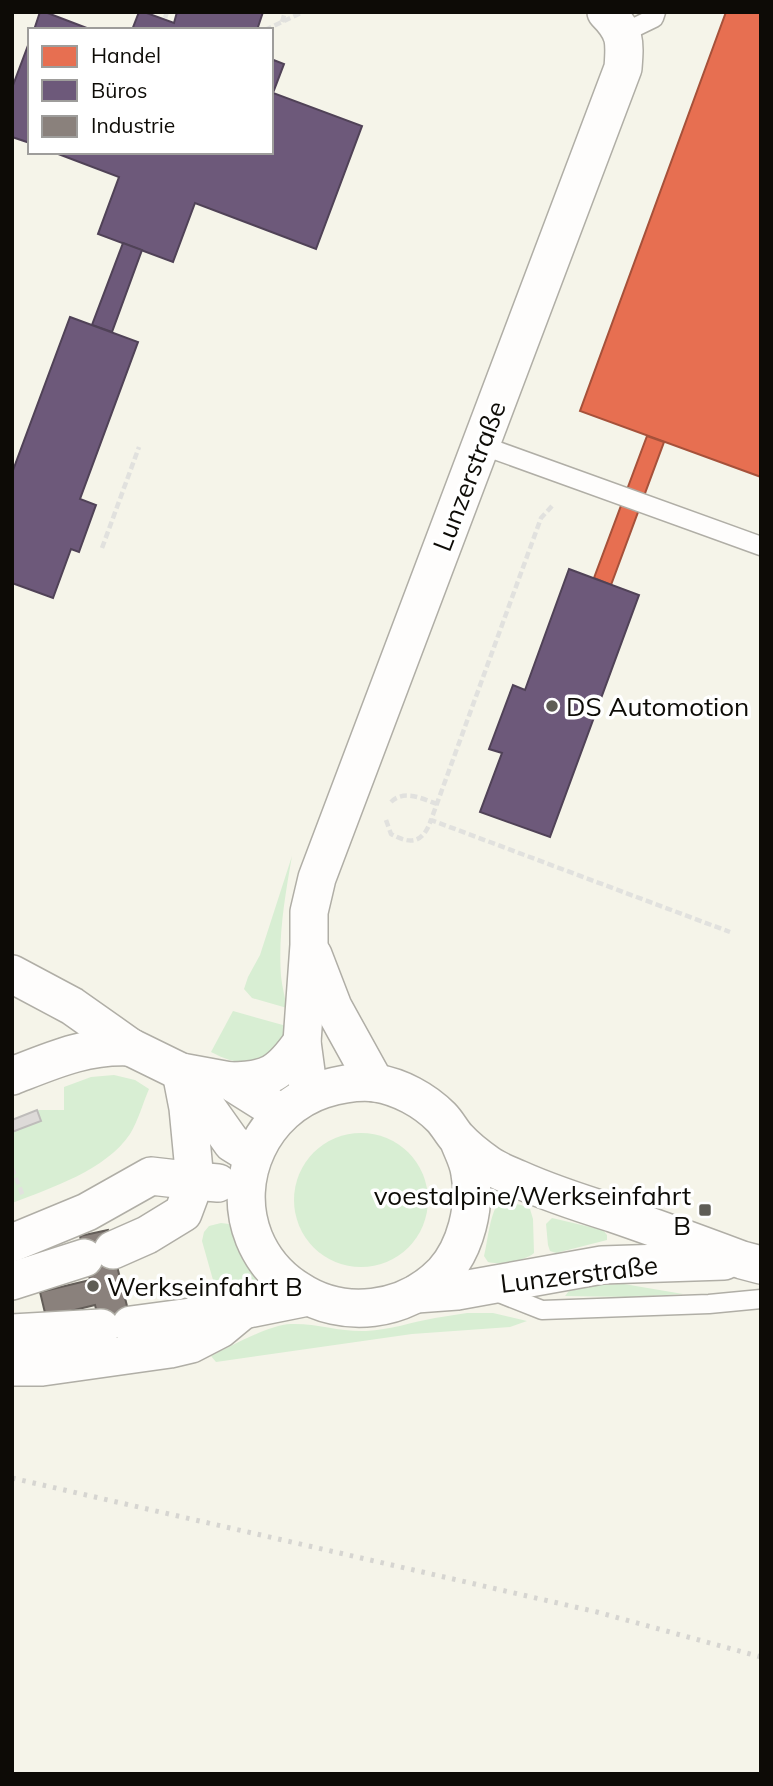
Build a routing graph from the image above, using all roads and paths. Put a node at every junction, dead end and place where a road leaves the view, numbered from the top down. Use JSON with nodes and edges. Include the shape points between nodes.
{"nodes":[{"id":1,"x":285,"y":12,"type":"edge"},
{"id":2,"x":303,"y":12,"type":"edge"},
{"id":3,"x":656,"y":12,"type":"edge"},
{"id":4,"x":282,"y":22,"type":"junction"},
{"id":5,"x":613,"y":23,"type":"edge"},
{"id":6,"x":269,"y":28,"type":"edge"},
{"id":7,"x":481,"y":445,"type":"junction"},
{"id":8,"x":139,"y":447,"type":"dead end"},
{"id":9,"x":562,"y":503,"type":"dead end"},
{"id":10,"x":761,"y":546,"type":"edge"},
{"id":11,"x":102,"y":548,"type":"dead end"},
{"id":12,"x":438,"y":804,"type":"junction"},
{"id":13,"x":387,"y":808,"type":"dead end"},
{"id":14,"x":386,"y":815,"type":"dead end"},
{"id":15,"x":431,"y":820,"type":"junction"},
{"id":16,"x":730,"y":932,"type":"dead end"},
{"id":17,"x":309,"y":945,"type":"junction"},
{"id":18,"x":12,"y":974,"type":"edge"},
{"id":19,"x":302,"y":1042,"type":"junction"},
{"id":20,"x":130,"y":1047,"type":"junction"},
{"id":21,"x":181,"y":1072,"type":"junction"},
{"id":22,"x":12,"y":1076,"type":"edge"},
{"id":23,"x":230,"y":1081,"type":"junction"},
{"id":24,"x":375,"y":1083,"type":"junction"},
{"id":25,"x":295,"y":1103,"type":"junction"},
{"id":26,"x":458,"y":1139,"type":"junction"},
{"id":27,"x":12,"y":1168,"type":"edge"},
{"id":28,"x":250,"y":1171,"type":"junction"},
{"id":29,"x":195,"y":1181,"type":"junction"},
{"id":30,"x":27,"y":1205,"type":"dead end"},
{"id":31,"x":12,"y":1243,"type":"edge"},
{"id":32,"x":751,"y":1263,"type":"edge"},
{"id":33,"x":12,"y":1281,"type":"edge"},
{"id":34,"x":481,"y":1286,"type":"junction"},
{"id":35,"x":416,"y":1294,"type":"junction"},
{"id":36,"x":308,"y":1297,"type":"junction"},
{"id":37,"x":761,"y":1299,"type":"edge"},
{"id":38,"x":243,"y":1310,"type":"junction"},
{"id":39,"x":12,"y":1334,"type":"edge"},
{"id":40,"x":12,"y":1367,"type":"edge"}],
"edges":[{"from":1,"to":4,"type":"path"},
{"from":2,"to":4,"type":"path"},
{"from":3,"to":5,"type":"lane","via":[[654,18]]},
{"from":4,"to":6,"type":"path"},
{"from":5,"to":7,"type":"street","name":"Lunzerstraße","via":[[625,43],[623,68]]},
{"from":7,"to":10,"type":"lane"},
{"from":7,"to":17,"type":"street","name":"Lunzerstraße","via":[[317,878],[309,912]]},
{"from":8,"to":11,"type":"path"},
{"from":9,"to":12,"type":"path","via":[[550,507],[541,518]]},
{"from":12,"to":13,"type":"path","via":[[404,795],[394,798]]},
{"from":12,"to":15,"type":"path"},
{"from":14,"to":15,"type":"path","via":[[391,834],[404,841],[427,832]]},
{"from":15,"to":16,"type":"path"},
{"from":17,"to":19,"type":"street","name":"Lunzerstraße"},
{"from":17,"to":24,"type":"street","name":"Lunzerstraße","via":[[332,1007]]},
{"from":18,"to":20,"type":"street","via":[[72,1006]]},
{"from":19,"to":23,"type":"street","via":[[278,1071],[248,1081]]},
{"from":19,"to":25,"type":"street","name":"Lunzerstraße"},
{"from":20,"to":21,"type":"street"},
{"from":20,"to":22,"type":"street","via":[[91,1048]]},
{"from":21,"to":23,"type":"street"},
{"from":21,"to":28,"type":"street"},
{"from":21,"to":29,"type":"street"},
{"from":23,"to":25,"type":"street"},
{"from":24,"to":25,"type":"street","name":"Lunzerstraße","via":[[341,1083]]},
{"from":24,"to":26,"type":"street","name":"Lunzerstraße","via":[[422,1101],[443,1118]]},
{"from":25,"to":28,"type":"street","via":[[265,1133]]},
{"from":26,"to":32,"type":"street","name":"Lunzerstraße","via":[[491,1167],[549,1193]]},
{"from":26,"to":35,"type":"street","name":"Lunzerstraße","via":[[470,1172],[472,1208],[463,1242],[444,1272]]},
{"from":27,"to":30,"type":"path"},
{"from":28,"to":29,"type":"street"},
{"from":28,"to":36,"type":"street","name":"Lunzerstraße","via":[[247,1212],[254,1238],[285,1282]]},
{"from":29,"to":31,"type":"street","via":[[151,1176],[87,1212]]},
{"from":29,"to":33,"type":"street","via":[[183,1213],[147,1235]]},
{"from":32,"to":34,"type":"street","name":"Lunzerstraße","via":[[602,1265]]},
{"from":34,"to":35,"type":"street","name":"Lunzerstraße"},
{"from":34,"to":37,"type":"lane","via":[[542,1310]]},
{"from":35,"to":36,"type":"street","name":"Lunzerstraße","via":[[390,1305],[363,1309]]},
{"from":36,"to":38,"type":"street"},
{"from":38,"to":39,"type":"street"},
{"from":38,"to":40,"type":"street","via":[[191,1344],[42,1367]]}]}
